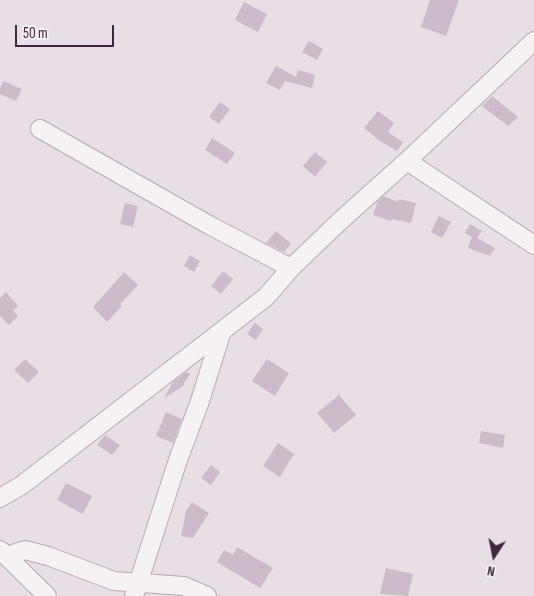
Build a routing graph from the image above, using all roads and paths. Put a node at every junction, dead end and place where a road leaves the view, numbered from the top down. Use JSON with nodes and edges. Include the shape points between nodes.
{"nodes":[{"id":1,"x":534,"y":41,"type":"edge"},
{"id":2,"x":40,"y":128,"type":"dead end"},
{"id":3,"x":407,"y":161,"type":"junction"},
{"id":4,"x":534,"y":245,"type":"edge"},
{"id":5,"x":291,"y":268,"type":"junction"},
{"id":6,"x":222,"y":331,"type":"junction"},
{"id":7,"x":0,"y":498,"type":"edge"},
{"id":8,"x":3,"y":553,"type":"edge"},
{"id":9,"x":136,"y":589,"type":"edge"},
{"id":10,"x":47,"y":596,"type":"edge"},
{"id":11,"x":207,"y":596,"type":"edge"}],
"edges":[{"from":1,"to":3,"type":"street"},
{"from":2,"to":5,"type":"street"},
{"from":3,"to":4,"type":"street"},
{"from":3,"to":5,"type":"street"},
{"from":5,"to":6,"type":"street","via":[[266,297]]},
{"from":6,"to":7,"type":"street","via":[[22,485]]},
{"from":6,"to":9,"type":"street"},
{"from":8,"to":9,"type":"street","via":[[25,550],[48,556]]},
{"from":8,"to":10,"type":"street"},
{"from":9,"to":11,"type":"street","via":[[184,586]]}]}
